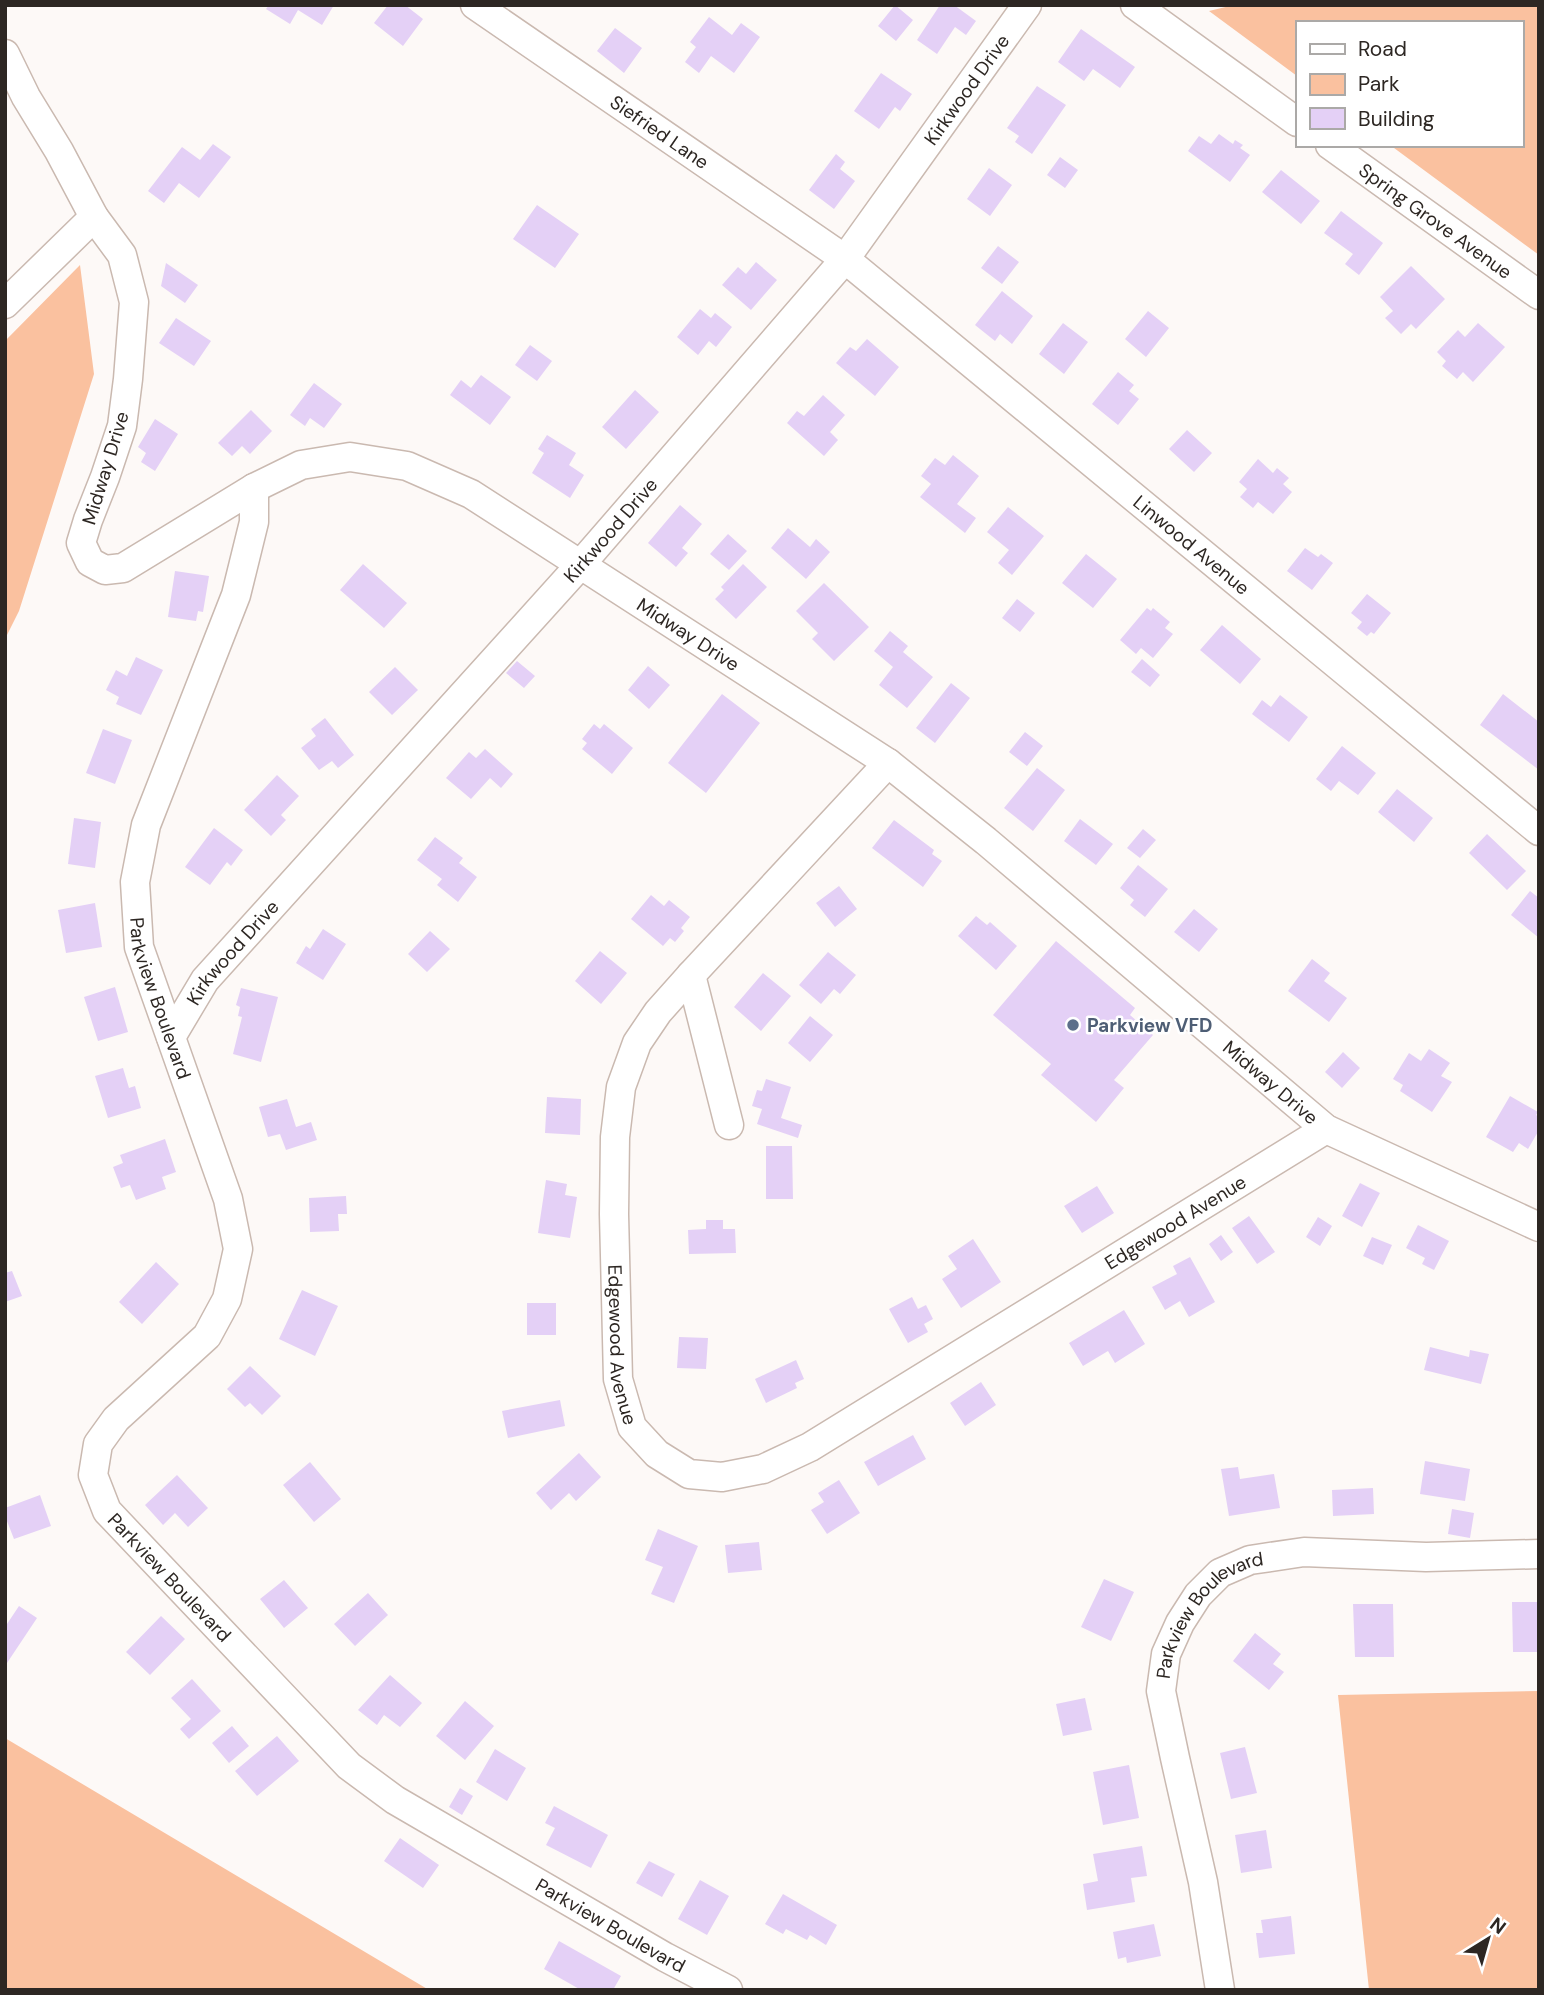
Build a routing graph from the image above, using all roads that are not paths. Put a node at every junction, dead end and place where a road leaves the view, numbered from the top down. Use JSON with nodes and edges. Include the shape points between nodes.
{"nodes":[{"id":1,"x":475,"y":5,"type":"edge"},
{"id":2,"x":1027,"y":5,"type":"edge"},
{"id":3,"x":1135,"y":5,"type":"edge"},
{"id":4,"x":5,"y":54,"type":"edge"},
{"id":5,"x":1296,"y":121,"type":"edge"},
{"id":6,"x":1333,"y":147,"type":"edge"},
{"id":7,"x":94,"y":217,"type":"junction"},
{"id":8,"x":845,"y":259,"type":"junction"},
{"id":9,"x":1539,"y":295,"type":"edge"},
{"id":10,"x":5,"y":304,"type":"edge"},
{"id":11,"x":254,"y":488,"type":"junction"},
{"id":12,"x":581,"y":564,"type":"junction"},
{"id":13,"x":888,"y":763,"type":"junction"},
{"id":14,"x":1539,"y":831,"type":"edge"},
{"id":15,"x":691,"y":975,"type":"junction"},
{"id":16,"x":171,"y":1037,"type":"junction"},
{"id":17,"x":729,"y":1125,"type":"dead end"},
{"id":18,"x":1326,"y":1129,"type":"junction"},
{"id":19,"x":1539,"y":1227,"type":"edge"},
{"id":20,"x":1539,"y":1554,"type":"edge"},
{"id":21,"x":728,"y":1990,"type":"edge"},
{"id":22,"x":1220,"y":1990,"type":"edge"}],
"edges":[{"from":1,"to":8,"type":"street","name":"Siefried Lane"},
{"from":2,"to":8,"type":"street","name":"Kirkwood Drive"},
{"from":3,"to":5,"type":"street"},
{"from":4,"to":7,"type":"street"},
{"from":6,"to":9,"type":"street","name":"Spring Grove Avenue"},
{"from":7,"to":10,"type":"street"},
{"from":7,"to":11,"type":"street","name":"Midway Drive","via":[[122,254],[134,302],[122,426],[81,543],[90,562],[105,570],[123,568]]},
{"from":8,"to":12,"type":"street","name":"Kirkwood Drive"},
{"from":8,"to":14,"type":"street","name":"Linwood Avenue"},
{"from":11,"to":12,"type":"street","name":"Midway Drive","via":[[301,465],[349,457],[407,466],[471,494]]},
{"from":11,"to":16,"type":"street","name":"Parkview Boulevard","via":[[254,522],[236,595],[146,825],[135,882],[139,947]]},
{"from":12,"to":13,"type":"street","name":"Midway Drive"},
{"from":12,"to":16,"type":"street","name":"Kirkwood Drive","via":[[205,980]]},
{"from":13,"to":15,"type":"street","name":"Edgewood Avenue"},
{"from":13,"to":18,"type":"street","name":"Midway Drive"},
{"from":15,"to":17,"type":"street"},
{"from":15,"to":18,"type":"street","name":"Edgewood Avenue","via":[[637,1043],[621,1087],[614,1214],[618,1379],[628,1415],[632,1427],[657,1454],[689,1474],[722,1477],[763,1469],[810,1447]]},
{"from":16,"to":21,"type":"street","name":"Parkview Boulevard","via":[[228,1199],[238,1249],[227,1299],[207,1336],[116,1419],[98,1444],[93,1475],[107,1511],[349,1766],[395,1800]]},
{"from":18,"to":19,"type":"street","name":"Midway Drive"},
{"from":20,"to":22,"type":"street","name":"Parkview Boulevard","via":[[1426,1557],[1304,1552],[1250,1560],[1220,1573],[1198,1595],[1166,1654],[1161,1691],[1203,1882]]}]}
